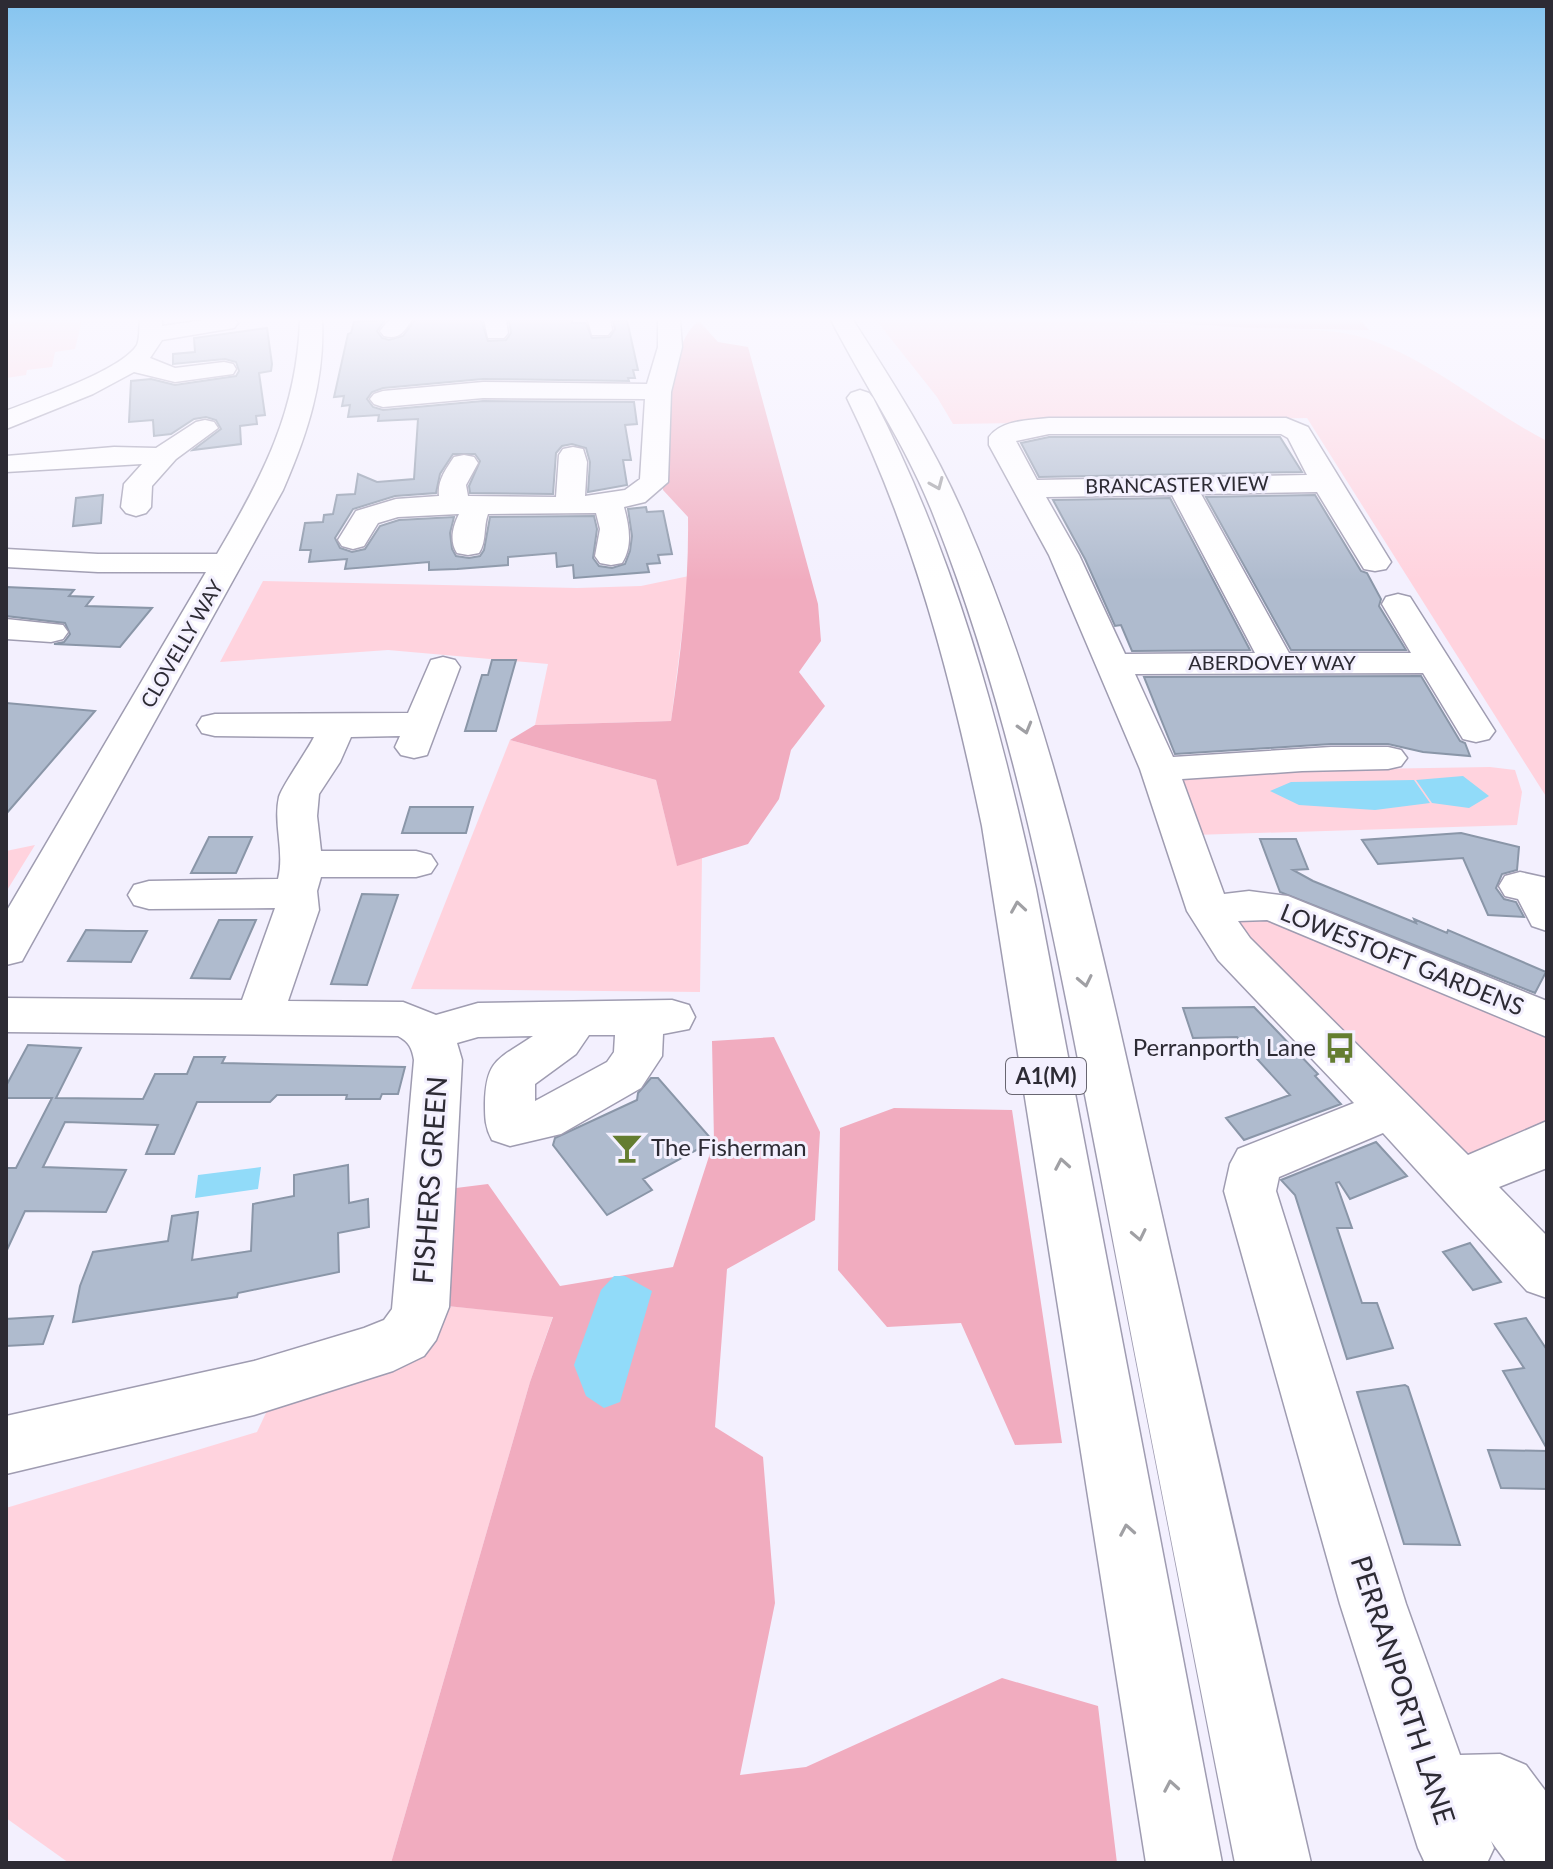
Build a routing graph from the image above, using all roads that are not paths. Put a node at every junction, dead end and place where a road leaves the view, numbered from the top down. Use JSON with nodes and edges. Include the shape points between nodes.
{"nodes":[{"id":1,"x":36,"y":407,"type":"edge"},
{"id":2,"x":300,"y":407,"type":"edge"},
{"id":3,"x":476,"y":407,"type":"edge"},
{"id":4,"x":585,"y":407,"type":"edge"},
{"id":5,"x":657,"y":407,"type":"edge"},
{"id":6,"x":866,"y":407,"type":"edge"},
{"id":7,"x":897,"y":407,"type":"edge"},
{"id":8,"x":473,"y":419,"type":"dead end"},
{"id":9,"x":585,"y":419,"type":"dead end"},
{"id":10,"x":6,"y":421,"type":"edge"},
{"id":11,"x":205,"y":428,"type":"dead end"},
{"id":12,"x":573,"y":455,"type":"dead end"},
{"id":13,"x":162,"y":456,"type":"junction"},
{"id":14,"x":464,"y":463,"type":"dead end"},
{"id":15,"x":6,"y":464,"type":"edge"},
{"id":16,"x":1326,"y":483,"type":"junction"},
{"id":17,"x":1181,"y":484,"type":"junction"},
{"id":18,"x":1029,"y":489,"type":"junction"},
{"id":19,"x":466,"y":503,"type":"junction"},
{"id":20,"x":609,"y":505,"type":"junction"},
{"id":21,"x":570,"y":506,"type":"junction"},
{"id":22,"x":136,"y":507,"type":"dead end"},
{"id":23,"x":353,"y":540,"type":"dead end"},
{"id":24,"x":240,"y":542,"type":"junction"},
{"id":25,"x":468,"y":546,"type":"dead end"},
{"id":26,"x":611,"y":556,"type":"dead end"},
{"id":27,"x":6,"y":558,"type":"edge"},
{"id":28,"x":1375,"y":562,"type":"dead end"},
{"id":29,"x":1398,"y":604,"type":"dead end"},
{"id":30,"x":6,"y":629,"type":"edge"},
{"id":31,"x":51,"y":632,"type":"dead end"},
{"id":32,"x":1276,"y":661,"type":"junction"},
{"id":33,"x":1433,"y":663,"type":"junction"},
{"id":34,"x":1110,"y":664,"type":"junction"},
{"id":35,"x":443,"y":667,"type":"dead end"},
{"id":36,"x":215,"y":725,"type":"dead end"},
{"id":37,"x":337,"y":726,"type":"junction"},
{"id":38,"x":1476,"y":731,"type":"dead end"},
{"id":39,"x":1388,"y":758,"type":"dead end"},
{"id":40,"x":1159,"y":769,"type":"junction"},
{"id":41,"x":416,"y":864,"type":"dead end"},
{"id":42,"x":299,"y":880,"type":"junction"},
{"id":43,"x":149,"y":895,"type":"dead end"},
{"id":44,"x":1209,"y":911,"type":"junction"},
{"id":45,"x":6,"y":950,"type":"edge"},
{"id":46,"x":6,"y":1015,"type":"edge"},
{"id":47,"x":259,"y":1017,"type":"junction"},
{"id":48,"x":566,"y":1019,"type":"junction"},
{"id":49,"x":1547,"y":1020,"type":"edge"},
{"id":50,"x":429,"y":1034,"type":"junction"},
{"id":51,"x":1390,"y":1109,"type":"junction"},
{"id":52,"x":1547,"y":1141,"type":"edge"},
{"id":53,"x":1460,"y":1180,"type":"junction"},
{"id":54,"x":1547,"y":1274,"type":"edge"},
{"id":55,"x":6,"y":1445,"type":"edge"},
{"id":56,"x":1547,"y":1855,"type":"edge"},
{"id":57,"x":1184,"y":1863,"type":"edge"},
{"id":58,"x":1273,"y":1863,"type":"edge"}],
"edges":[{"from":1,"to":10,"type":"main road"},
{"from":2,"to":24,"type":"main road","name":"CLOVELLY WAY","via":[[288,447]]},
{"from":3,"to":8,"type":"main road"},
{"from":4,"to":9,"type":"main road"},
{"from":5,"to":20,"type":"main road","via":[[654,482],[634,497]]},
{"from":57,"to":6,"type":"main road","number":"A1(M)","one_way":true,"via":[[992,774],[922,536]]},
{"from":7,"to":58,"type":"main road","number":"A1(M)","one_way":true,"via":[[930,469],[987,608],[1024,726],[1101,1057]]},
{"from":11,"to":13,"type":"main road"},
{"from":12,"to":21,"type":"main road"},
{"from":13,"to":15,"type":"main road","via":[[62,448]]},
{"from":13,"to":22,"type":"main road","via":[[138,484]]},
{"from":14,"to":19,"type":"main road","via":[[452,485]]},
{"from":16,"to":17,"type":"main road","name":"BRANCASTER VIEW"},
{"from":16,"to":18,"type":"main road","via":[[1299,433],[1286,426],[1049,426],[1002,437]]},
{"from":16,"to":28,"type":"main road"},
{"from":17,"to":18,"type":"main road","name":"BRANCASTER VIEW"},
{"from":17,"to":32,"type":"main road"},
{"from":18,"to":34,"type":"main road","via":[[1064,555]]},
{"from":19,"to":21,"type":"main road"},
{"from":19,"to":23,"type":"main road","via":[[375,513],[361,522]]},
{"from":19,"to":25,"type":"main road"},
{"from":20,"to":21,"type":"main road"},
{"from":20,"to":26,"type":"main road","via":[[615,529]]},
{"from":24,"to":27,"type":"main road","via":[[186,564]]},
{"from":24,"to":45,"type":"main road","name":"CLOVELLY WAY"},
{"from":29,"to":33,"type":"main road"},
{"from":30,"to":31,"type":"main road"},
{"from":32,"to":33,"type":"main road","name":"ABERDOVEY WAY"},
{"from":32,"to":34,"type":"main road","name":"ABERDOVEY WAY"},
{"from":33,"to":38,"type":"main road"},
{"from":34,"to":40,"type":"main road"},
{"from":35,"to":37,"type":"main road","via":[[418,736]]},
{"from":36,"to":37,"type":"main road"},
{"from":37,"to":42,"type":"main road","via":[[299,794]]},
{"from":39,"to":40,"type":"main road","via":[[1310,757]]},
{"from":40,"to":44,"type":"main road"},
{"from":41,"to":42,"type":"main road","via":[[321,864]]},
{"from":42,"to":43,"type":"main road"},
{"from":42,"to":47,"type":"main road","via":[[297,910]]},
{"from":44,"to":49,"type":"main road","name":"LOWESTOFT GARDENS","via":[[1273,906]]},
{"from":44,"to":51,"type":"main road","via":[[1234,949]]},
{"from":46,"to":47,"type":"main road"},
{"from":47,"to":50,"type":"main road","via":[[403,1019]]},
{"from":48,"to":48,"type":"main road","via":[[656,1017],[624,1075],[504,1139],[510,1078],[522,1064],[553,1050],[565,1035]]},
{"from":48,"to":50,"type":"main road","via":[[478,1020]]},
{"from":50,"to":55,"type":"main road","name":"FISHERS GREEN","via":[[438,1060],[421,1307],[404,1338],[254,1388]]},
{"from":51,"to":53,"type":"main road"},
{"from":51,"to":56,"type":"main road","name":"PERRANPORTH LANE","via":[[1256,1164],[1250,1191],[1373,1604],[1446,1820],[1500,1791]]},
{"from":52,"to":53,"type":"main road"},
{"from":53,"to":54,"type":"main road"}]}
